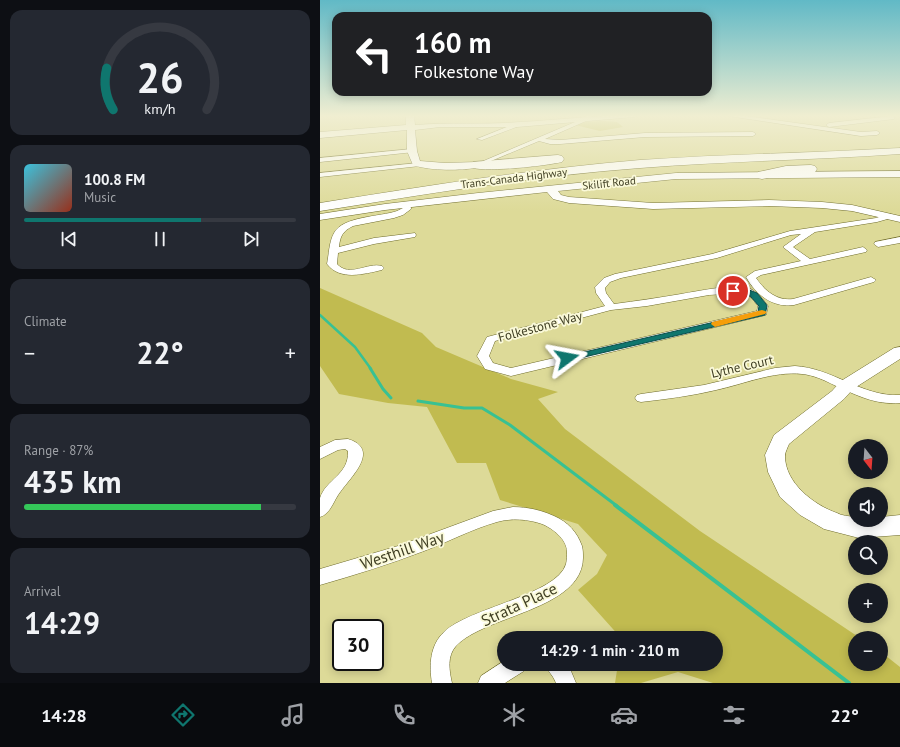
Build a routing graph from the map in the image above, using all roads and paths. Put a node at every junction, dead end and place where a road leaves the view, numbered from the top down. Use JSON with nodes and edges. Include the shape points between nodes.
{"nodes":[{"id":1,"x":412,"y":147,"type":"edge"},
{"id":2,"x":520,"y":147,"type":"edge"},
{"id":3,"x":900,"y":149,"type":"edge"},
{"id":4,"x":412,"y":151,"type":"junction"},
{"id":5,"x":838,"y":151,"type":"junction"},
{"id":6,"x":604,"y":156,"type":"dead end"},
{"id":7,"x":568,"y":158,"type":"dead end"},
{"id":8,"x":320,"y":160,"type":"edge"},
{"id":9,"x":900,"y":161,"type":"edge"},
{"id":10,"x":418,"y":165,"type":"junction"},
{"id":11,"x":477,"y":165,"type":"junction"},
{"id":12,"x":795,"y":172,"type":"junction"},
{"id":13,"x":900,"y":174,"type":"edge"},
{"id":14,"x":320,"y":175,"type":"edge"},
{"id":15,"x":762,"y":175,"type":"joint"},
{"id":16,"x":550,"y":189,"type":"junction"},
{"id":17,"x":320,"y":196,"type":"edge"},
{"id":18,"x":407,"y":204,"type":"junction"},
{"id":19,"x":320,"y":207,"type":"edge"},
{"id":20,"x":888,"y":216,"type":"junction"},
{"id":21,"x":320,"y":217,"type":"edge"},
{"id":22,"x":900,"y":219,"type":"edge"},
{"id":23,"x":815,"y":228,"type":"junction"},
{"id":24,"x":412,"y":235,"type":"dead end"},
{"id":25,"x":900,"y":240,"type":"edge"},
{"id":26,"x":878,"y":244,"type":"dead end"},
{"id":27,"x":863,"y":250,"type":"dead end"},
{"id":28,"x":335,"y":251,"type":"junction"},
{"id":29,"x":808,"y":262,"type":"junction"},
{"id":30,"x":380,"y":268,"type":"dead end"},
{"id":31,"x":871,"y":280,"type":"dead end"},
{"id":32,"x":611,"y":307,"type":"junction"},
{"id":33,"x":900,"y":352,"type":"edge"},
{"id":34,"x":847,"y":385,"type":"junction"},
{"id":35,"x":641,"y":398,"type":"dead end"},
{"id":36,"x":900,"y":399,"type":"edge"},
{"id":37,"x":320,"y":454,"type":"edge"},
{"id":38,"x":320,"y":511,"type":"edge"},
{"id":39,"x":482,"y":521,"type":"joint"},
{"id":40,"x":900,"y":525,"type":"edge"},
{"id":41,"x":320,"y":577,"type":"edge"},
{"id":42,"x":506,"y":671,"type":"edge"},
{"id":43,"x":561,"y":671,"type":"edge"},
{"id":44,"x":442,"y":683,"type":"edge"},
{"id":45,"x":488,"y":683,"type":"edge"},
{"id":46,"x":566,"y":683,"type":"edge"}],
"edges":[{"from":1,"to":4,"type":"street"},
{"from":2,"to":11,"type":"street"},
{"from":3,"to":5,"type":"highway","name":"Trans-Canada Highway"},
{"from":3,"to":19,"type":"highway","name":"Trans-Canada Highway","via":[[694,160],[592,169],[475,183]]},
{"from":4,"to":8,"type":"street"},
{"from":4,"to":10,"type":"street"},
{"from":5,"to":6,"type":"highway"},
{"from":5,"to":17,"type":"highway","name":"Trans-Canada Highway","via":[[574,164],[441,178]]},
{"from":7,"to":11,"type":"highway"},
{"from":9,"to":12,"type":"highway"},
{"from":10,"to":11,"type":"street"},
{"from":10,"to":14,"type":"street"},
{"from":12,"to":13,"type":"street"},
{"from":12,"to":15,"type":"highway"},
{"from":15,"to":16,"type":"street","name":"Skilift Road","via":[[676,176]]},
{"from":16,"to":18,"type":"street","name":"Skilift Road"},
{"from":16,"to":20,"type":"street","via":[[557,197],[569,200],[659,206],[800,204],[837,206]]},
{"from":18,"to":21,"type":"street","name":"Skilift Road"},
{"from":18,"to":28,"type":"street","via":[[407,209],[400,214],[354,223],[343,228],[338,234]]},
{"from":20,"to":22,"type":"street"},
{"from":20,"to":23,"type":"street","via":[[877,220]]},
{"from":23,"to":29,"type":"street","via":[[787,246]]},
{"from":23,"to":32,"type":"street","via":[[764,240],[714,256],[607,280],[600,287],[601,293]]},
{"from":24,"to":28,"type":"street"},
{"from":25,"to":26,"type":"street"},
{"from":27,"to":29,"type":"street"},
{"from":28,"to":30,"type":"street","via":[[332,264],[338,269],[355,272]]},
{"from":29,"to":31,"type":"street","via":[[758,273],[751,277],[754,283],[775,301],[785,303]]},
{"from":32,"to":32,"type":"street","name":"Folkestone Way","via":[[709,292],[744,290],[754,295],[763,306],[762,313],[511,372],[489,366],[483,356],[491,339]]},
{"from":33,"to":34,"type":"street"},
{"from":34,"to":35,"type":"street","name":"Lythe Court","via":[[805,370],[789,370],[723,385]]},
{"from":34,"to":36,"type":"street","name":"Lythe Court","via":[[877,398]]},
{"from":34,"to":40,"type":"street","via":[[781,440],[775,455],[778,472],[788,491],[808,509],[832,522],[859,528]]},
{"from":37,"to":38,"type":"street","via":[[335,445],[348,444],[355,449],[356,455],[353,470],[338,484]]},
{"from":39,"to":41,"type":"street","name":"Westhill Way","via":[[402,552]]},
{"from":39,"to":44,"type":"street","name":"Strata Place","via":[[499,515],[528,514],[556,524],[571,538],[576,553],[574,570],[559,586],[516,608],[464,629],[452,637],[439,662]]},
{"from":42,"to":45,"type":"street"},
{"from":43,"to":46,"type":"street"}]}
